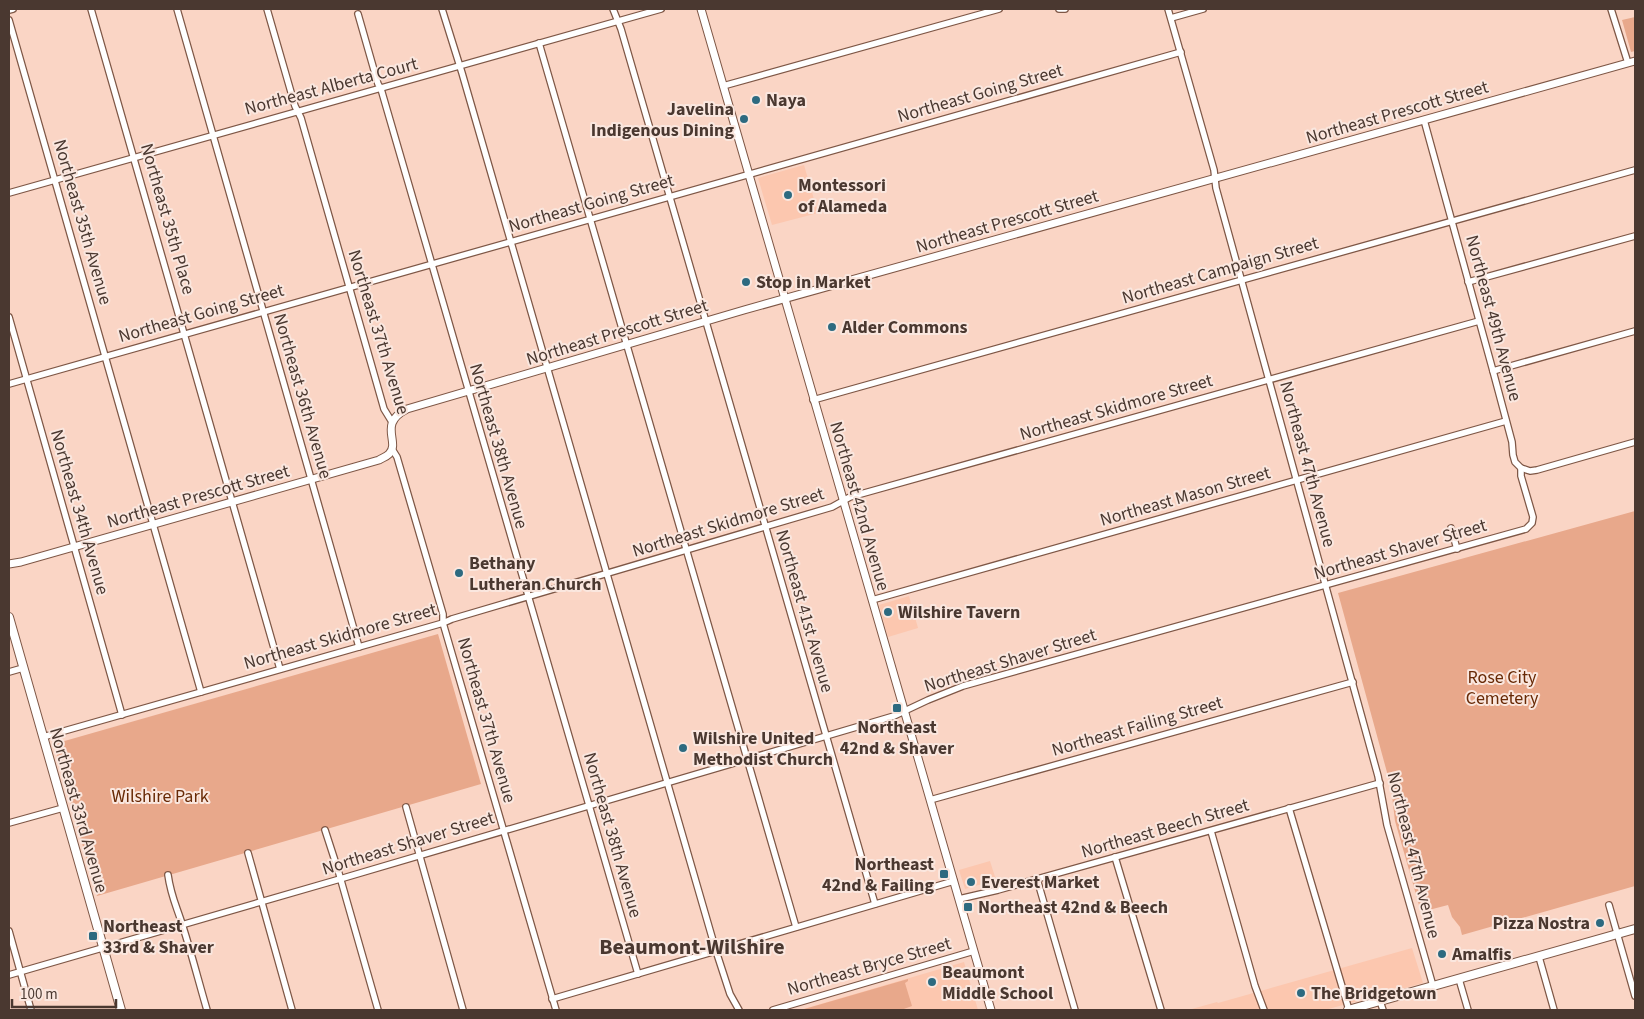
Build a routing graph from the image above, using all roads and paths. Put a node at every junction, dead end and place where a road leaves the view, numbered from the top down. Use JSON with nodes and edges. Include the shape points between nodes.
{"nodes":[{"id":1,"x":12,"y":9,"type":"edge"},
{"id":2,"x":91,"y":9,"type":"edge"},
{"id":3,"x":177,"y":9,"type":"edge"},
{"id":4,"x":267,"y":9,"type":"edge"},
{"id":5,"x":442,"y":9,"type":"edge"},
{"id":6,"x":613,"y":9,"type":"edge"},
{"id":7,"x":662,"y":9,"type":"edge"},
{"id":8,"x":701,"y":9,"type":"edge"},
{"id":9,"x":999,"y":9,"type":"edge"},
{"id":10,"x":1060,"y":9,"type":"edge"},
{"id":11,"x":1065,"y":9,"type":"edge"},
{"id":12,"x":1168,"y":9,"type":"edge"},
{"id":13,"x":1203,"y":9,"type":"edge"},
{"id":14,"x":1611,"y":9,"type":"edge"},
{"id":15,"x":9,"y":10,"type":"edge"},
{"id":16,"x":358,"y":14,"type":"dead end"},
{"id":17,"x":1171,"y":18,"type":"junction"},
{"id":18,"x":9,"y":20,"type":"edge"},
{"id":19,"x":618,"y":21,"type":"junction"},
{"id":20,"x":539,"y":43,"type":"junction"},
{"id":21,"x":1181,"y":52,"type":"junction"},
{"id":22,"x":1632,"y":62,"type":"edge"},
{"id":23,"x":459,"y":66,"type":"junction"},
{"id":24,"x":723,"y":86,"type":"junction"},
{"id":25,"x":381,"y":89,"type":"junction"},
{"id":26,"x":298,"y":111,"type":"junction"},
{"id":27,"x":1424,"y":120,"type":"junction"},
{"id":28,"x":213,"y":134,"type":"junction"},
{"id":29,"x":134,"y":157,"type":"junction"},
{"id":30,"x":1635,"y":170,"type":"edge"},
{"id":31,"x":748,"y":174,"type":"junction"},
{"id":32,"x":1215,"y":179,"type":"junction"},
{"id":33,"x":55,"y":180,"type":"junction"},
{"id":34,"x":9,"y":193,"type":"edge"},
{"id":35,"x":669,"y":196,"type":"junction"},
{"id":36,"x":590,"y":219,"type":"junction"},
{"id":37,"x":1451,"y":221,"type":"junction"},
{"id":38,"x":1635,"y":236,"type":"edge"},
{"id":39,"x":510,"y":241,"type":"junction"},
{"id":40,"x":431,"y":264,"type":"junction"},
{"id":41,"x":1241,"y":280,"type":"junction"},
{"id":42,"x":1468,"y":282,"type":"junction"},
{"id":43,"x":349,"y":287,"type":"junction"},
{"id":44,"x":784,"y":299,"type":"junction"},
{"id":45,"x":264,"y":311,"type":"junction"},
{"id":46,"x":9,"y":317,"type":"edge"},
{"id":47,"x":1479,"y":321,"type":"junction"},
{"id":48,"x":704,"y":322,"type":"junction"},
{"id":49,"x":1635,"y":331,"type":"edge"},
{"id":50,"x":184,"y":334,"type":"junction"},
{"id":51,"x":626,"y":345,"type":"junction"},
{"id":52,"x":106,"y":356,"type":"junction"},
{"id":53,"x":547,"y":368,"type":"junction"},
{"id":54,"x":1493,"y":371,"type":"junction"},
{"id":55,"x":26,"y":379,"type":"junction"},
{"id":56,"x":1269,"y":380,"type":"junction"},
{"id":57,"x":9,"y":384,"type":"edge"},
{"id":58,"x":468,"y":392,"type":"junction"},
{"id":59,"x":813,"y":400,"type":"junction"},
{"id":60,"x":1506,"y":421,"type":"junction"},
{"id":61,"x":392,"y":422,"type":"junction"},
{"id":62,"x":1635,"y":442,"type":"edge"},
{"id":63,"x":392,"y":449,"type":"junction"},
{"id":64,"x":1521,"y":468,"type":"junction"},
{"id":65,"x":312,"y":480,"type":"junction"},
{"id":66,"x":1297,"y":480,"type":"junction"},
{"id":67,"x":843,"y":501,"type":"junction"},
{"id":68,"x":232,"y":502,"type":"junction"},
{"id":69,"x":1532,"y":523,"type":"joint"},
{"id":70,"x":153,"y":525,"type":"junction"},
{"id":71,"x":765,"y":527,"type":"junction"},
{"id":72,"x":1451,"y":528,"type":"dead end"},
{"id":73,"x":74,"y":547,"type":"junction"},
{"id":74,"x":1457,"y":549,"type":"junction"},
{"id":75,"x":686,"y":550,"type":"junction"},
{"id":76,"x":9,"y":564,"type":"edge"},
{"id":77,"x":607,"y":574,"type":"junction"},
{"id":78,"x":1326,"y":585,"type":"junction"},
{"id":79,"x":528,"y":597,"type":"junction"},
{"id":80,"x":872,"y":600,"type":"junction"},
{"id":81,"x":9,"y":617,"type":"edge"},
{"id":82,"x":442,"y":623,"type":"junction"},
{"id":83,"x":360,"y":647,"type":"junction"},
{"id":84,"x":23,"y":668,"type":"junction"},
{"id":85,"x":280,"y":670,"type":"junction"},
{"id":86,"x":9,"y":672,"type":"edge"},
{"id":87,"x":1352,"y":682,"type":"junction"},
{"id":88,"x":201,"y":692,"type":"junction"},
{"id":89,"x":904,"y":710,"type":"junction"},
{"id":90,"x":122,"y":715,"type":"junction"},
{"id":91,"x":826,"y":736,"type":"junction"},
{"id":92,"x":43,"y":737,"type":"junction"},
{"id":93,"x":746,"y":759,"type":"junction"},
{"id":94,"x":667,"y":782,"type":"junction"},
{"id":95,"x":1380,"y":783,"type":"junction"},
{"id":96,"x":930,"y":800,"type":"junction"},
{"id":97,"x":589,"y":805,"type":"junction"},
{"id":98,"x":63,"y":808,"type":"junction"},
{"id":99,"x":406,"y":808,"type":"dead end"},
{"id":100,"x":1289,"y":808,"type":"junction"},
{"id":101,"x":9,"y":823,"type":"edge"},
{"id":102,"x":325,"y":830,"type":"dead end"},
{"id":103,"x":1211,"y":830,"type":"junction"},
{"id":104,"x":504,"y":831,"type":"junction"},
{"id":105,"x":248,"y":853,"type":"dead end"},
{"id":106,"x":419,"y":856,"type":"junction"},
{"id":107,"x":1115,"y":857,"type":"junction"},
{"id":108,"x":168,"y":875,"type":"dead end"},
{"id":109,"x":340,"y":879,"type":"junction"},
{"id":110,"x":1037,"y":879,"type":"junction"},
{"id":111,"x":954,"y":881,"type":"junction"},
{"id":112,"x":959,"y":900,"type":"junction"},
{"id":113,"x":261,"y":902,"type":"junction"},
{"id":114,"x":874,"y":904,"type":"junction"},
{"id":115,"x":1609,"y":905,"type":"dead end"},
{"id":116,"x":182,"y":925,"type":"junction"},
{"id":117,"x":796,"y":928,"type":"junction"},
{"id":118,"x":1635,"y":929,"type":"edge"},
{"id":119,"x":9,"y":931,"type":"edge"},
{"id":120,"x":1618,"y":934,"type":"junction"},
{"id":121,"x":103,"y":948,"type":"junction"},
{"id":122,"x":716,"y":951,"type":"junction"},
{"id":123,"x":974,"y":951,"type":"junction"},
{"id":124,"x":1538,"y":957,"type":"junction"},
{"id":125,"x":20,"y":972,"type":"junction"},
{"id":126,"x":638,"y":974,"type":"junction"},
{"id":127,"x":9,"y":975,"type":"edge"},
{"id":128,"x":1459,"y":979,"type":"junction"},
{"id":129,"x":1434,"y":986,"type":"junction"},
{"id":130,"x":1635,"y":996,"type":"edge"},
{"id":131,"x":552,"y":999,"type":"junction"},
{"id":132,"x":1380,"y":1001,"type":"junction"},
{"id":133,"x":31,"y":1010,"type":"edge"},
{"id":134,"x":121,"y":1010,"type":"edge"},
{"id":135,"x":206,"y":1010,"type":"edge"},
{"id":136,"x":292,"y":1010,"type":"edge"},
{"id":137,"x":378,"y":1010,"type":"edge"},
{"id":138,"x":463,"y":1010,"type":"edge"},
{"id":139,"x":556,"y":1010,"type":"edge"},
{"id":140,"x":739,"y":1010,"type":"edge"},
{"id":141,"x":773,"y":1010,"type":"edge"},
{"id":142,"x":991,"y":1010,"type":"edge"},
{"id":143,"x":1075,"y":1010,"type":"edge"},
{"id":144,"x":1161,"y":1010,"type":"edge"},
{"id":145,"x":1264,"y":1010,"type":"edge"},
{"id":146,"x":1348,"y":1010,"type":"edge"},
{"id":147,"x":1383,"y":1010,"type":"edge"},
{"id":148,"x":1468,"y":1010,"type":"edge"},
{"id":149,"x":1554,"y":1010,"type":"edge"}],
"edges":[{"from":1,"to":15,"type":"street"},
{"from":2,"to":29,"type":"street","name":"Northeast 35th Place"},
{"from":3,"to":28,"type":"street","name":"Northeast 36th Avenue"},
{"from":4,"to":26,"type":"street","name":"Northeast 37th Avenue"},
{"from":5,"to":23,"type":"street"},
{"from":6,"to":19,"type":"street","name":"Northeast 41st Avenue"},
{"from":7,"to":19,"type":"street","name":"Northeast Alberta Court"},
{"from":8,"to":24,"type":"street","name":"Northeast 42nd Avenue"},
{"from":9,"to":24,"type":"street"},
{"from":10,"to":11,"type":"street"},
{"from":12,"to":17,"type":"street","name":"Northeast 47th Avenue"},
{"from":13,"to":17,"type":"street"},
{"from":14,"to":22,"type":"street"},
{"from":16,"to":25,"type":"street","name":"Northeast 38th Avenue"},
{"from":17,"to":21,"type":"street","name":"Northeast 47th Avenue"},
{"from":18,"to":33,"type":"street","name":"Northeast 35th Avenue"},
{"from":19,"to":20,"type":"street","name":"Northeast Alberta Court"},
{"from":19,"to":35,"type":"street","name":"Northeast 41st Avenue"},
{"from":20,"to":23,"type":"street","name":"Northeast Alberta Court"},
{"from":20,"to":36,"type":"street"},
{"from":21,"to":31,"type":"street","name":"Northeast Going Street"},
{"from":21,"to":32,"type":"street","name":"Northeast 47th Avenue"},
{"from":22,"to":27,"type":"street","name":"Northeast Prescott Street"},
{"from":23,"to":25,"type":"street","name":"Northeast Alberta Court"},
{"from":23,"to":39,"type":"street"},
{"from":24,"to":31,"type":"street","name":"Northeast 42nd Avenue"},
{"from":25,"to":26,"type":"street","name":"Northeast Alberta Court"},
{"from":25,"to":40,"type":"street","name":"Northeast 38th Avenue"},
{"from":26,"to":28,"type":"street","name":"Northeast Alberta Court"},
{"from":26,"to":43,"type":"street","name":"Northeast 37th Avenue"},
{"from":27,"to":32,"type":"street","name":"Northeast Prescott Street"},
{"from":27,"to":37,"type":"street","name":"Northeast 49th Avenue"},
{"from":28,"to":29,"type":"street","name":"Northeast Alberta Court"},
{"from":28,"to":45,"type":"street","name":"Northeast 36th Avenue"},
{"from":29,"to":33,"type":"street","name":"Northeast Alberta Court"},
{"from":29,"to":50,"type":"street","name":"Northeast 35th Place"},
{"from":30,"to":37,"type":"street","name":"Northeast Campaign Street"},
{"from":31,"to":35,"type":"street","name":"Northeast Going Street"},
{"from":31,"to":44,"type":"street","name":"Northeast 42nd Avenue"},
{"from":32,"to":41,"type":"street","name":"Northeast 47th Avenue"},
{"from":32,"to":44,"type":"street","name":"Northeast Prescott Street"},
{"from":33,"to":34,"type":"street","name":"Northeast Alberta Court"},
{"from":33,"to":52,"type":"street","name":"Northeast 35th Avenue"},
{"from":35,"to":36,"type":"street","name":"Northeast Going Street"},
{"from":35,"to":48,"type":"street","name":"Northeast 41st Avenue"},
{"from":36,"to":39,"type":"street","name":"Northeast Going Street"},
{"from":36,"to":51,"type":"street"},
{"from":37,"to":41,"type":"street","name":"Northeast Campaign Street"},
{"from":37,"to":42,"type":"street","name":"Northeast 49th Avenue"},
{"from":38,"to":42,"type":"street"},
{"from":39,"to":40,"type":"street","name":"Northeast Going Street"},
{"from":39,"to":53,"type":"street"},
{"from":40,"to":43,"type":"street","name":"Northeast Going Street"},
{"from":40,"to":58,"type":"street","name":"Northeast 38th Avenue"},
{"from":41,"to":56,"type":"street","name":"Northeast 47th Avenue"},
{"from":41,"to":59,"type":"street","name":"Northeast Campaign Street"},
{"from":42,"to":47,"type":"street","name":"Northeast 49th Avenue"},
{"from":43,"to":45,"type":"street","name":"Northeast Going Street"},
{"from":43,"to":61,"type":"street","name":"Northeast 37th Avenue","via":[[384,409]]},
{"from":44,"to":48,"type":"street","name":"Northeast Prescott Street"},
{"from":44,"to":59,"type":"street","name":"Northeast 42nd Avenue"},
{"from":45,"to":50,"type":"street","name":"Northeast Going Street"},
{"from":45,"to":65,"type":"street","name":"Northeast 36th Avenue"},
{"from":46,"to":55,"type":"street","name":"Northeast 34th Avenue"},
{"from":47,"to":54,"type":"street","name":"Northeast 49th Avenue"},
{"from":47,"to":56,"type":"street","name":"Northeast Skidmore Street"},
{"from":48,"to":51,"type":"street","name":"Northeast Prescott Street"},
{"from":48,"to":71,"type":"street","name":"Northeast 41st Avenue"},
{"from":49,"to":54,"type":"street"},
{"from":50,"to":52,"type":"street","name":"Northeast Going Street"},
{"from":50,"to":68,"type":"street","name":"Northeast 35th Place"},
{"from":51,"to":53,"type":"street","name":"Northeast Prescott Street"},
{"from":51,"to":75,"type":"street"},
{"from":52,"to":55,"type":"street","name":"Northeast Going Street"},
{"from":52,"to":70,"type":"street","name":"Northeast 35th Avenue"},
{"from":53,"to":58,"type":"street","name":"Northeast Prescott Street"},
{"from":53,"to":77,"type":"street"},
{"from":54,"to":60,"type":"street","name":"Northeast 49th Avenue"},
{"from":55,"to":57,"type":"street","name":"Northeast Going Street"},
{"from":55,"to":73,"type":"street","name":"Northeast 34th Avenue"},
{"from":56,"to":66,"type":"street","name":"Northeast 47th Avenue"},
{"from":56,"to":67,"type":"street","name":"Northeast Skidmore Street"},
{"from":58,"to":61,"type":"street","name":"Northeast Prescott Street","via":[[406,409]]},
{"from":58,"to":79,"type":"street","name":"Northeast 38th Avenue"},
{"from":59,"to":67,"type":"street","name":"Northeast 42nd Avenue"},
{"from":60,"to":64,"type":"street","name":"Northeast 49th Avenue","via":[[1515,462]]},
{"from":60,"to":66,"type":"street","name":"Northeast Mason Street"},
{"from":61,"to":63,"type":"street","name":"Northeast 37th Avenue"},
{"from":62,"to":64,"type":"street","via":[[1537,470]]},
{"from":63,"to":65,"type":"street","name":"Northeast Prescott Street","via":[[390,454],[378,460]]},
{"from":63,"to":82,"type":"street","name":"Northeast 37th Avenue","via":[[443,614]]},
{"from":64,"to":69,"type":"street","name":"Northeast 49th Avenue"},
{"from":65,"to":68,"type":"street","name":"Northeast Prescott Street"},
{"from":65,"to":83,"type":"street","name":"Northeast 36th Avenue"},
{"from":66,"to":78,"type":"street","name":"Northeast 47th Avenue"},
{"from":66,"to":80,"type":"street","name":"Northeast Mason Street"},
{"from":67,"to":71,"type":"street","name":"Northeast Skidmore Street"},
{"from":67,"to":80,"type":"street","name":"Northeast 42nd Avenue"},
{"from":68,"to":70,"type":"street","name":"Northeast Prescott Street"},
{"from":68,"to":85,"type":"street","name":"Northeast 35th Place"},
{"from":69,"to":74,"type":"street","name":"Northeast Shaver Street","via":[[1526,529]]},
{"from":70,"to":73,"type":"street","name":"Northeast Prescott Street"},
{"from":70,"to":88,"type":"street","name":"Northeast 35th Avenue"},
{"from":71,"to":75,"type":"street","name":"Northeast Skidmore Street"},
{"from":71,"to":91,"type":"street","name":"Northeast 41st Avenue"},
{"from":72,"to":74,"type":"street"},
{"from":73,"to":76,"type":"street","name":"Northeast Prescott Street"},
{"from":73,"to":90,"type":"street","name":"Northeast 34th Avenue"},
{"from":74,"to":78,"type":"street","name":"Northeast Shaver Street"},
{"from":75,"to":77,"type":"street","name":"Northeast Skidmore Street"},
{"from":75,"to":93,"type":"street"},
{"from":77,"to":79,"type":"street","name":"Northeast Skidmore Street"},
{"from":77,"to":94,"type":"street"},
{"from":78,"to":87,"type":"street","name":"Northeast 47th Avenue"},
{"from":78,"to":89,"type":"street","name":"Northeast Shaver Street","via":[[963,686]]},
{"from":79,"to":82,"type":"street","name":"Northeast Skidmore Street"},
{"from":79,"to":97,"type":"street","name":"Northeast 38th Avenue"},
{"from":80,"to":89,"type":"street","name":"Northeast 42nd Avenue"},
{"from":81,"to":84,"type":"main road","name":"Northeast 33rd Avenue"},
{"from":82,"to":83,"type":"street","name":"Northeast Skidmore Street"},
{"from":82,"to":104,"type":"street","name":"Northeast 37th Avenue"},
{"from":83,"to":85,"type":"street","name":"Northeast Skidmore Street"},
{"from":84,"to":86,"type":"street"},
{"from":84,"to":92,"type":"main road","name":"Northeast 33rd Avenue"},
{"from":85,"to":88,"type":"street","name":"Northeast Skidmore Street"},
{"from":87,"to":95,"type":"street","name":"Northeast 47th Avenue"},
{"from":87,"to":96,"type":"street","name":"Northeast Failing Street"},
{"from":88,"to":90,"type":"street","name":"Northeast Skidmore Street"},
{"from":89,"to":91,"type":"street","name":"Northeast Shaver Street","via":[[894,716]]},
{"from":89,"to":96,"type":"street","name":"Northeast 42nd Avenue"},
{"from":90,"to":92,"type":"street","name":"Northeast Skidmore Street"},
{"from":91,"to":93,"type":"street","name":"Northeast Shaver Street"},
{"from":91,"to":114,"type":"street","name":"Northeast 41st Avenue"},
{"from":92,"to":98,"type":"main road","name":"Northeast 33rd Avenue"},
{"from":93,"to":94,"type":"street","name":"Northeast Shaver Street"},
{"from":93,"to":117,"type":"street"},
{"from":94,"to":97,"type":"street","name":"Northeast Shaver Street"},
{"from":94,"to":122,"type":"street"},
{"from":95,"to":100,"type":"street","name":"Northeast Beech Street"},
{"from":95,"to":129,"type":"street","name":"Northeast 47th Avenue","via":[[1387,825]]},
{"from":96,"to":111,"type":"street","name":"Northeast 42nd Avenue"},
{"from":97,"to":104,"type":"street","name":"Northeast Shaver Street"},
{"from":97,"to":126,"type":"street","name":"Northeast 38th Avenue"},
{"from":98,"to":101,"type":"street"},
{"from":98,"to":121,"type":"main road","name":"Northeast 33rd Avenue"},
{"from":99,"to":106,"type":"street"},
{"from":100,"to":103,"type":"street","name":"Northeast Beech Street"},
{"from":100,"to":146,"type":"street"},
{"from":102,"to":109,"type":"street"},
{"from":103,"to":107,"type":"street","name":"Northeast Beech Street"},
{"from":103,"to":145,"type":"street"},
{"from":104,"to":106,"type":"street","name":"Northeast Shaver Street"},
{"from":104,"to":131,"type":"street","name":"Northeast 37th Avenue"},
{"from":105,"to":113,"type":"street"},
{"from":106,"to":109,"type":"street","name":"Northeast Shaver Street"},
{"from":106,"to":138,"type":"street"},
{"from":107,"to":110,"type":"street","name":"Northeast Beech Street"},
{"from":107,"to":144,"type":"street"},
{"from":108,"to":116,"type":"street"},
{"from":109,"to":113,"type":"street","name":"Northeast Shaver Street"},
{"from":109,"to":137,"type":"street"},
{"from":110,"to":112,"type":"street","name":"Northeast Beech Street"},
{"from":110,"to":143,"type":"street"},
{"from":111,"to":112,"type":"street","name":"Northeast 42nd Avenue"},
{"from":111,"to":114,"type":"street"},
{"from":112,"to":123,"type":"street","name":"Northeast 42nd Avenue"},
{"from":113,"to":116,"type":"street","name":"Northeast Shaver Street"},
{"from":113,"to":136,"type":"street"},
{"from":114,"to":117,"type":"street"},
{"from":115,"to":120,"type":"street"},
{"from":116,"to":121,"type":"street","name":"Northeast Shaver Street"},
{"from":116,"to":135,"type":"street"},
{"from":117,"to":122,"type":"street"},
{"from":118,"to":120,"type":"main road"},
{"from":119,"to":125,"type":"street"},
{"from":120,"to":124,"type":"main road"},
{"from":120,"to":130,"type":"street"},
{"from":121,"to":125,"type":"street","name":"Northeast Shaver Street"},
{"from":121,"to":134,"type":"main road","name":"Northeast 33rd Avenue"},
{"from":122,"to":126,"type":"street"},
{"from":122,"to":140,"type":"street","via":[[730,994]]},
{"from":123,"to":141,"type":"street","name":"Northeast Bryce Street"},
{"from":123,"to":142,"type":"street","name":"Northeast 42nd Avenue"},
{"from":124,"to":128,"type":"main road"},
{"from":124,"to":149,"type":"street"},
{"from":125,"to":127,"type":"street","name":"Northeast Shaver Street"},
{"from":125,"to":133,"type":"street"},
{"from":126,"to":131,"type":"street"},
{"from":128,"to":129,"type":"main road"},
{"from":128,"to":148,"type":"street"},
{"from":129,"to":132,"type":"main road"},
{"from":131,"to":139,"type":"street","name":"Northeast 37th Avenue"},
{"from":132,"to":146,"type":"main road"},
{"from":132,"to":147,"type":"street"}]}
